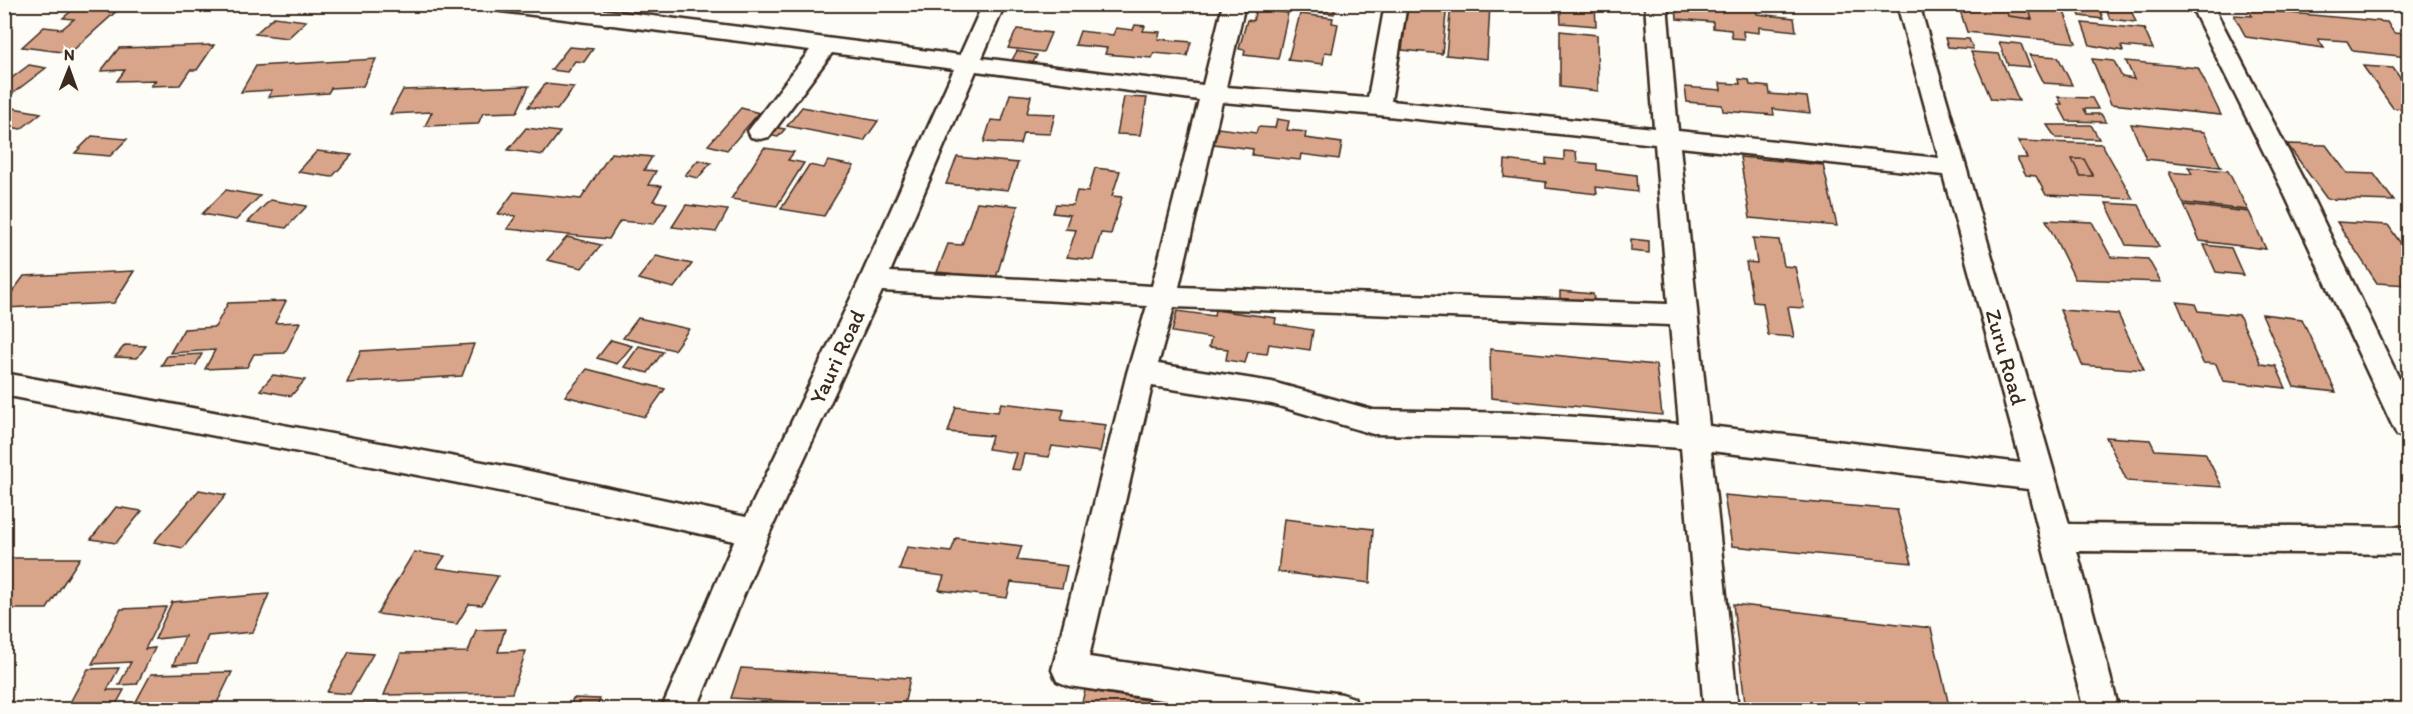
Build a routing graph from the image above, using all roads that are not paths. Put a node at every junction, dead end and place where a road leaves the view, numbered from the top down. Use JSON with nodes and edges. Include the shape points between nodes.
{"nodes":[{"id":1,"x":501,"y":4,"type":"edge"},
{"id":2,"x":994,"y":4,"type":"edge"},
{"id":3,"x":1234,"y":4,"type":"edge"},
{"id":4,"x":1396,"y":4,"type":"edge"},
{"id":5,"x":1656,"y":4,"type":"edge"},
{"id":6,"x":1908,"y":4,"type":"edge"},
{"id":7,"x":2201,"y":4,"type":"edge"},
{"id":8,"x":825,"y":47,"type":"junction"},
{"id":9,"x":967,"y":63,"type":"junction"},
{"id":10,"x":1212,"y":94,"type":"junction"},
{"id":11,"x":1378,"y":107,"type":"junction"},
{"id":12,"x":760,"y":131,"type":"dead end"},
{"id":13,"x":1666,"y":138,"type":"junction"},
{"id":14,"x":1953,"y":168,"type":"junction"},
{"id":15,"x":873,"y":281,"type":"junction"},
{"id":16,"x":1162,"y":297,"type":"junction"},
{"id":17,"x":1684,"y":315,"type":"junction"},
{"id":18,"x":1141,"y":373,"type":"junction"},
{"id":19,"x":4,"y":384,"type":"edge"},
{"id":20,"x":2409,"y":427,"type":"edge"},
{"id":21,"x":1697,"y":437,"type":"junction"},
{"id":22,"x":2041,"y":478,"type":"junction"},
{"id":23,"x":754,"y":532,"type":"junction"},
{"id":24,"x":2057,"y":537,"type":"junction"},
{"id":25,"x":2409,"y":541,"type":"edge"},
{"id":26,"x":678,"y":710,"type":"edge"},
{"id":27,"x":1342,"y":710,"type":"edge"},
{"id":28,"x":1720,"y":710,"type":"edge"},
{"id":29,"x":2102,"y":710,"type":"edge"}],
"edges":[{"from":1,"to":8,"type":"street"},
{"from":2,"to":9,"type":"street","name":"Yauri Road"},
{"from":3,"to":10,"type":"street"},
{"from":4,"to":11,"type":"street"},
{"from":5,"to":13,"type":"street"},
{"from":6,"to":14,"type":"street","name":"Zuru Road"},
{"from":7,"to":20,"type":"street"},
{"from":8,"to":9,"type":"street"},
{"from":8,"to":12,"type":"street"},
{"from":9,"to":10,"type":"street"},
{"from":9,"to":15,"type":"street","name":"Yauri Road"},
{"from":10,"to":11,"type":"street"},
{"from":10,"to":16,"type":"street"},
{"from":11,"to":13,"type":"street"},
{"from":13,"to":14,"type":"street"},
{"from":13,"to":17,"type":"street"},
{"from":14,"to":22,"type":"street","name":"Zuru Road"},
{"from":15,"to":16,"type":"street"},
{"from":15,"to":23,"type":"street","name":"Yauri Road"},
{"from":16,"to":17,"type":"street"},
{"from":16,"to":18,"type":"street"},
{"from":17,"to":21,"type":"street"},
{"from":18,"to":21,"type":"street","via":[[1272,393],[1373,422],[1518,425]]},
{"from":18,"to":27,"type":"street","via":[[1069,670]]},
{"from":19,"to":23,"type":"street"},
{"from":21,"to":22,"type":"street"},
{"from":21,"to":28,"type":"street"},
{"from":22,"to":24,"type":"street","name":"Zuru Road"},
{"from":23,"to":26,"type":"street","name":"Yauri Road"},
{"from":24,"to":25,"type":"street"},
{"from":24,"to":29,"type":"street","name":"Zuru Road"}]}
